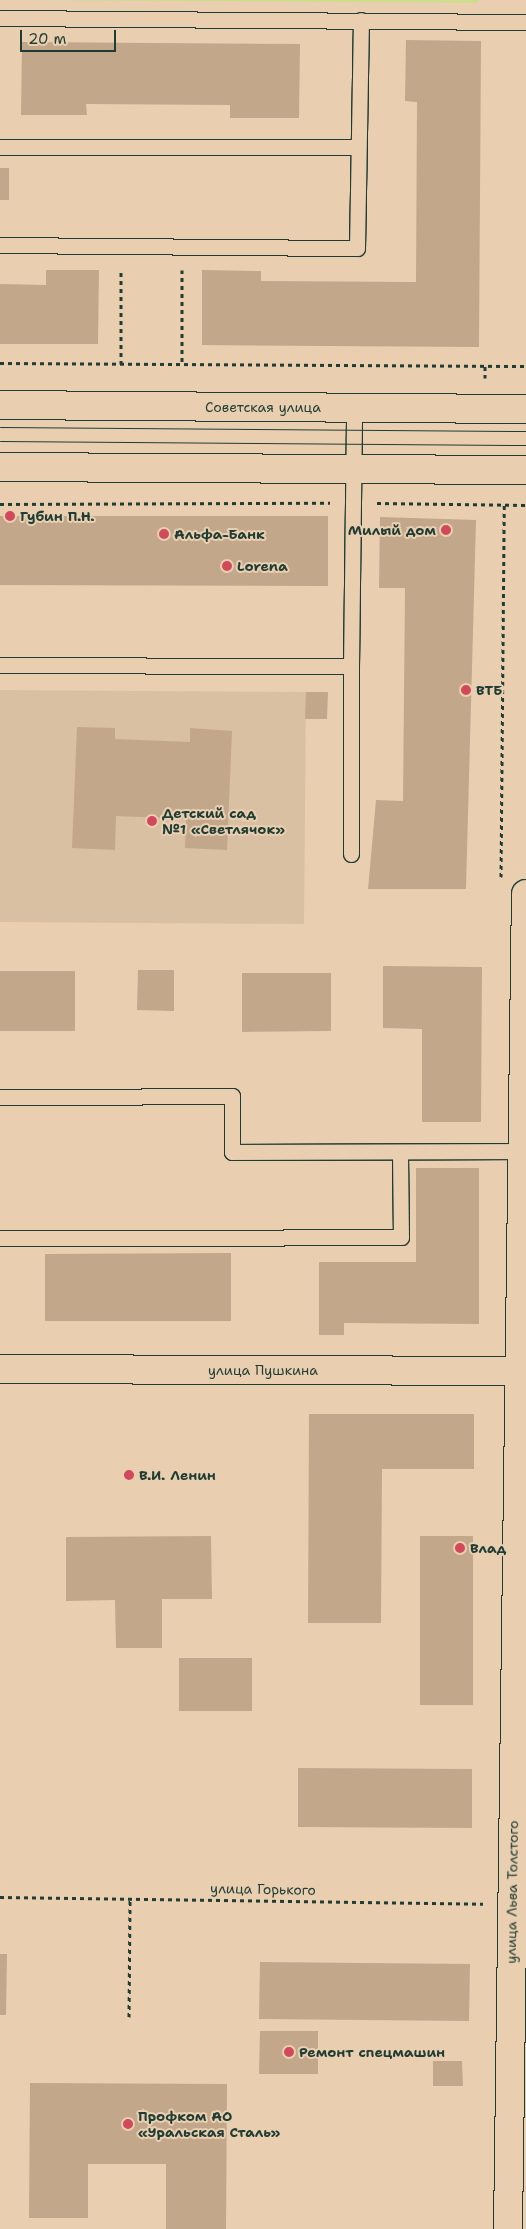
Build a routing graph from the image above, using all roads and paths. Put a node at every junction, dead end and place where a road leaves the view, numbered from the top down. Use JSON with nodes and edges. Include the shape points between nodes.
{"nodes":[{"id":1,"x":0,"y":18,"type":"edge"},
{"id":2,"x":361,"y":20,"type":"junction"},
{"id":3,"x":526,"y":22,"type":"edge"},
{"id":4,"x":0,"y":147,"type":"edge"},
{"id":5,"x":358,"y":148,"type":"junction"},
{"id":6,"x":0,"y":245,"type":"edge"},
{"id":7,"x":121,"y":246,"type":"junction"},
{"id":8,"x":182,"y":246,"type":"junction"},
{"id":9,"x":0,"y":363,"type":"edge"},
{"id":10,"x":121,"y":364,"type":"junction"},
{"id":11,"x":182,"y":364,"type":"junction"},
{"id":12,"x":526,"y":366,"type":"edge"},
{"id":13,"x":0,"y":405,"type":"edge"},
{"id":14,"x":354,"y":407,"type":"junction"},
{"id":15,"x":526,"y":408,"type":"edge"},
{"id":16,"x":0,"y":467,"type":"edge"},
{"id":17,"x":353,"y":469,"type":"junction"},
{"id":18,"x":526,"y":470,"type":"edge"},
{"id":19,"x":353,"y":503,"type":"junction"},
{"id":20,"x":0,"y":504,"type":"edge"},
{"id":21,"x":526,"y":505,"type":"edge"},
{"id":22,"x":0,"y":665,"type":"edge"},
{"id":23,"x":351,"y":666,"type":"junction"},
{"id":24,"x":351,"y":854,"type":"dead end"},
{"id":25,"x":526,"y":894,"type":"edge"},
{"id":26,"x":526,"y":900,"type":"edge"},
{"id":27,"x":0,"y":1097,"type":"edge"},
{"id":28,"x":523,"y":1151,"type":"junction"},
{"id":29,"x":400,"y":1152,"type":"junction"},
{"id":30,"x":0,"y":1238,"type":"edge"},
{"id":31,"x":0,"y":1369,"type":"edge"},
{"id":32,"x":523,"y":1371,"type":"edge"},
{"id":33,"x":0,"y":1897,"type":"edge"},
{"id":34,"x":130,"y":1899,"type":"junction"},
{"id":35,"x":512,"y":1904,"type":"junction"},
{"id":36,"x":129,"y":2017,"type":"dead end"},
{"id":37,"x":508,"y":2229,"type":"edge"}],
"edges":[{"from":1,"to":2,"type":"lane"},
{"from":2,"to":3,"type":"lane"},
{"from":2,"to":5,"type":"lane"},
{"from":4,"to":5,"type":"lane"},
{"from":5,"to":8,"type":"lane","via":[[358,248]]},
{"from":6,"to":7,"type":"lane"},
{"from":7,"to":8,"type":"lane"},
{"from":7,"to":10,"type":"path"},
{"from":8,"to":11,"type":"path"},
{"from":9,"to":10,"type":"path"},
{"from":10,"to":11,"type":"path"},
{"from":11,"to":12,"type":"path"},
{"from":13,"to":14,"type":"street","name":"Советская улица"},
{"from":14,"to":15,"type":"street","name":"Советская улица"},
{"from":14,"to":17,"type":"lane"},
{"from":16,"to":17,"type":"street"},
{"from":17,"to":18,"type":"street"},
{"from":17,"to":19,"type":"lane"},
{"from":19,"to":20,"type":"path"},
{"from":19,"to":21,"type":"path"},
{"from":19,"to":23,"type":"lane"},
{"from":22,"to":23,"type":"lane"},
{"from":23,"to":24,"type":"lane"},
{"from":25,"to":26,"type":"street","name":"улица Льва Толстого"},
{"from":26,"to":28,"type":"street","name":"улица Льва Толстого"},
{"from":27,"to":29,"type":"lane","via":[[232,1096],[232,1152]]},
{"from":28,"to":29,"type":"lane"},
{"from":28,"to":32,"type":"street","name":"улица Льва Толстого"},
{"from":29,"to":30,"type":"lane","via":[[401,1237]]},
{"from":31,"to":32,"type":"street","name":"улица Пушкина"},
{"from":32,"to":35,"type":"street","name":"улица Льва Толстого"},
{"from":33,"to":34,"type":"path","name":"улица Горького"},
{"from":34,"to":35,"type":"path","name":"улица Горького"},
{"from":34,"to":36,"type":"path"},
{"from":35,"to":37,"type":"street","name":"улица Льва Толстого"}]}
